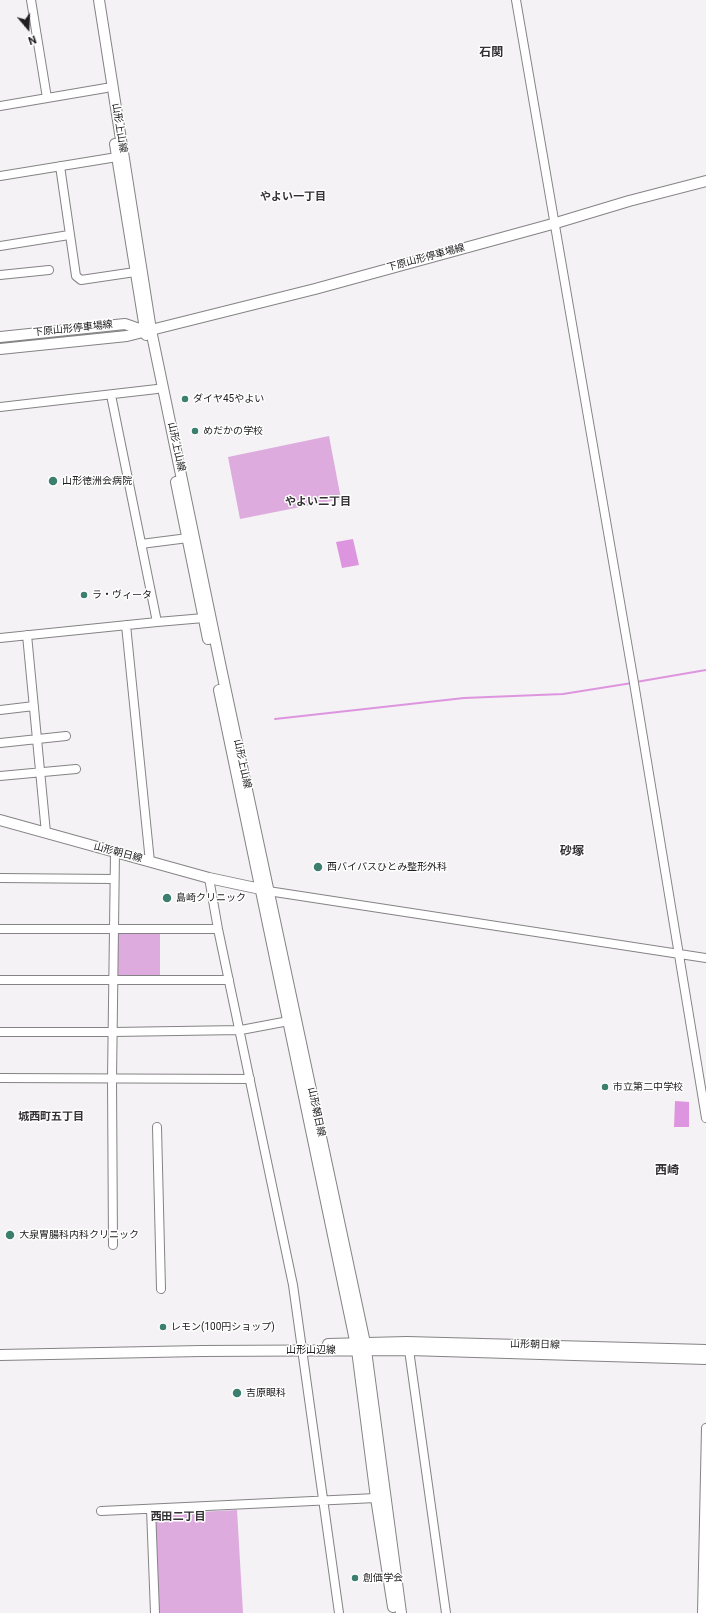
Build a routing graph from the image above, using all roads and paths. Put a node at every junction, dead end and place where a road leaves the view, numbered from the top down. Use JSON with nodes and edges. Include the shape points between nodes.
{"nodes":[{"id":1,"x":31,"y":0,"type":"edge"},
{"id":2,"x":92,"y":0,"type":"edge"},
{"id":3,"x":99,"y":0,"type":"edge"},
{"id":4,"x":516,"y":0,"type":"edge"},
{"id":5,"x":106,"y":88,"type":"junction"},
{"id":6,"x":47,"y":98,"type":"junction"},
{"id":7,"x":0,"y":106,"type":"edge"},
{"id":8,"x":117,"y":157,"type":"junction"},
{"id":9,"x":60,"y":166,"type":"junction"},
{"id":10,"x":0,"y":176,"type":"edge"},
{"id":11,"x":706,"y":181,"type":"edge"},
{"id":12,"x":556,"y":223,"type":"junction"},
{"id":13,"x":69,"y":235,"type":"junction"},
{"id":14,"x":0,"y":246,"type":"edge"},
{"id":15,"x":49,"y":270,"type":"dead end"},
{"id":16,"x":135,"y":272,"type":"junction"},
{"id":17,"x":0,"y":275,"type":"edge"},
{"id":18,"x":148,"y":330,"type":"junction"},
{"id":19,"x":0,"y":337,"type":"edge"},
{"id":20,"x":0,"y":348,"type":"edge"},
{"id":21,"x":157,"y":389,"type":"junction"},
{"id":22,"x":111,"y":395,"type":"junction"},
{"id":23,"x":0,"y":407,"type":"edge"},
{"id":24,"x":188,"y":538,"type":"junction"},
{"id":25,"x":141,"y":544,"type":"junction"},
{"id":26,"x":204,"y":618,"type":"junction"},
{"id":27,"x":157,"y":622,"type":"junction"},
{"id":28,"x":126,"y":625,"type":"junction"},
{"id":29,"x":27,"y":635,"type":"junction"},
{"id":30,"x":0,"y":638,"type":"edge"},
{"id":31,"x":34,"y":706,"type":"junction"},
{"id":32,"x":0,"y":710,"type":"edge"},
{"id":33,"x":66,"y":736,"type":"dead end"},
{"id":34,"x":37,"y":739,"type":"junction"},
{"id":35,"x":0,"y":743,"type":"edge"},
{"id":36,"x":76,"y":769,"type":"dead end"},
{"id":37,"x":40,"y":772,"type":"junction"},
{"id":38,"x":0,"y":776,"type":"edge"},
{"id":39,"x":0,"y":820,"type":"edge"},
{"id":40,"x":46,"y":833,"type":"junction"},
{"id":41,"x":114,"y":852,"type":"junction"},
{"id":42,"x":150,"y":862,"type":"junction"},
{"id":43,"x":0,"y":878,"type":"edge"},
{"id":44,"x":209,"y":878,"type":"junction"},
{"id":45,"x":113,"y":879,"type":"junction"},
{"id":46,"x":264,"y":890,"type":"junction"},
{"id":47,"x":0,"y":929,"type":"edge"},
{"id":48,"x":218,"y":929,"type":"junction"},
{"id":49,"x":113,"y":930,"type":"junction"},
{"id":50,"x":678,"y":953,"type":"junction"},
{"id":51,"x":706,"y":958,"type":"edge"},
{"id":52,"x":0,"y":980,"type":"edge"},
{"id":53,"x":112,"y":980,"type":"junction"},
{"id":54,"x":229,"y":980,"type":"junction"},
{"id":55,"x":292,"y":1020,"type":"junction"},
{"id":56,"x":241,"y":1030,"type":"junction"},
{"id":57,"x":0,"y":1032,"type":"edge"},
{"id":58,"x":112,"y":1032,"type":"junction"},
{"id":59,"x":0,"y":1078,"type":"edge"},
{"id":60,"x":112,"y":1079,"type":"junction"},
{"id":61,"x":250,"y":1079,"type":"junction"},
{"id":62,"x":706,"y":1118,"type":"edge"},
{"id":63,"x":157,"y":1127,"type":"dead end"},
{"id":64,"x":113,"y":1245,"type":"dead end"},
{"id":65,"x":161,"y":1289,"type":"dead end"},
{"id":66,"x":302,"y":1347,"type":"junction"},
{"id":67,"x":360,"y":1347,"type":"junction"},
{"id":68,"x":0,"y":1350,"type":"edge"},
{"id":69,"x":409,"y":1350,"type":"junction"},
{"id":70,"x":706,"y":1350,"type":"edge"},
{"id":71,"x":0,"y":1355,"type":"edge"},
{"id":72,"x":706,"y":1359,"type":"edge"},
{"id":73,"x":706,"y":1428,"type":"edge"},
{"id":74,"x":376,"y":1498,"type":"junction"},
{"id":75,"x":323,"y":1500,"type":"junction"},
{"id":76,"x":151,"y":1509,"type":"junction"},
{"id":77,"x":101,"y":1511,"type":"dead end"},
{"id":78,"x":155,"y":1613,"type":"edge"},
{"id":79,"x":339,"y":1613,"type":"edge"},
{"id":80,"x":394,"y":1613,"type":"edge"},
{"id":81,"x":401,"y":1613,"type":"edge"},
{"id":82,"x":446,"y":1613,"type":"edge"},
{"id":83,"x":702,"y":1613,"type":"edge"}],
"edges":[{"from":1,"to":6,"type":"street"},
{"from":2,"to":5,"type":"main road","name":"山形上山線"},
{"from":3,"to":18,"type":"main road","name":"山形上山線"},
{"from":4,"to":12,"type":"street"},
{"from":5,"to":6,"type":"street"},
{"from":5,"to":8,"type":"main road","name":"山形上山線"},
{"from":6,"to":7,"type":"street"},
{"from":8,"to":9,"type":"street"},
{"from":8,"to":16,"type":"main road","name":"山形上山線"},
{"from":9,"to":10,"type":"street"},
{"from":9,"to":13,"type":"street"},
{"from":11,"to":12,"type":"main road","name":"下原山形停車場線"},
{"from":12,"to":18,"type":"main road","name":"下原山形停車場線","via":[[315,289]]},
{"from":12,"to":50,"type":"street"},
{"from":13,"to":14,"type":"street"},
{"from":13,"to":16,"type":"street","via":[[76,276],[81,280]]},
{"from":15,"to":17,"type":"street"},
{"from":16,"to":18,"type":"main road","name":"山形上山線"},
{"from":18,"to":19,"type":"main road","name":"下原山形停車場線","via":[[125,324]]},
{"from":18,"to":20,"type":"main road","name":"下原山形停車場線","via":[[127,336]]},
{"from":18,"to":21,"type":"main road","name":"山形上山線"},
{"from":18,"to":46,"type":"main road","name":"山形上山線"},
{"from":21,"to":22,"type":"street"},
{"from":21,"to":24,"type":"main road","name":"山形上山線"},
{"from":22,"to":23,"type":"street"},
{"from":22,"to":25,"type":"street"},
{"from":24,"to":25,"type":"street"},
{"from":24,"to":26,"type":"main road","name":"山形上山線"},
{"from":25,"to":27,"type":"street"},
{"from":26,"to":27,"type":"street"},
{"from":26,"to":46,"type":"main road","name":"山形上山線"},
{"from":27,"to":28,"type":"street"},
{"from":28,"to":29,"type":"street"},
{"from":28,"to":42,"type":"street"},
{"from":29,"to":30,"type":"street"},
{"from":29,"to":31,"type":"street"},
{"from":31,"to":32,"type":"street"},
{"from":31,"to":34,"type":"street"},
{"from":33,"to":34,"type":"street"},
{"from":34,"to":35,"type":"street"},
{"from":34,"to":37,"type":"street"},
{"from":36,"to":37,"type":"street"},
{"from":37,"to":38,"type":"street"},
{"from":37,"to":40,"type":"street"},
{"from":39,"to":40,"type":"main road","name":"山形朝日線"},
{"from":40,"to":41,"type":"main road","name":"山形朝日線"},
{"from":41,"to":42,"type":"main road","name":"山形朝日線"},
{"from":41,"to":45,"type":"street"},
{"from":42,"to":44,"type":"main road","name":"山形朝日線"},
{"from":43,"to":45,"type":"street"},
{"from":44,"to":46,"type":"main road","name":"山形朝日線"},
{"from":44,"to":48,"type":"street"},
{"from":45,"to":49,"type":"street"},
{"from":46,"to":50,"type":"street"},
{"from":46,"to":55,"type":"main road","name":"山形朝日線"},
{"from":47,"to":49,"type":"street"},
{"from":48,"to":49,"type":"street"},
{"from":48,"to":54,"type":"street"},
{"from":49,"to":53,"type":"street"},
{"from":50,"to":51,"type":"street"},
{"from":50,"to":62,"type":"street"},
{"from":52,"to":53,"type":"street"},
{"from":53,"to":54,"type":"street"},
{"from":53,"to":58,"type":"street"},
{"from":54,"to":56,"type":"street"},
{"from":55,"to":56,"type":"street"},
{"from":55,"to":67,"type":"main road","name":"山形朝日線"},
{"from":56,"to":58,"type":"street"},
{"from":56,"to":61,"type":"street"},
{"from":57,"to":58,"type":"street"},
{"from":58,"to":60,"type":"street"},
{"from":59,"to":60,"type":"street"},
{"from":60,"to":61,"type":"street"},
{"from":60,"to":64,"type":"street"},
{"from":61,"to":66,"type":"street","via":[[293,1285]]},
{"from":63,"to":65,"type":"street"},
{"from":66,"to":67,"type":"main road","name":"山形山辺線"},
{"from":66,"to":68,"type":"main road","name":"山形山辺線"},
{"from":66,"to":71,"type":"main road","name":"山形山辺線"},
{"from":66,"to":75,"type":"street"},
{"from":67,"to":69,"type":"main road","name":"山形朝日線"},
{"from":67,"to":70,"type":"main road","name":"山形朝日線","via":[[407,1342]]},
{"from":67,"to":74,"type":"main road"},
{"from":67,"to":81,"type":"main road"},
{"from":69,"to":72,"type":"main road","name":"山形朝日線"},
{"from":69,"to":82,"type":"street"},
{"from":73,"to":83,"type":"street"},
{"from":74,"to":75,"type":"street"},
{"from":74,"to":80,"type":"main road"},
{"from":75,"to":76,"type":"street"},
{"from":75,"to":79,"type":"street"},
{"from":76,"to":77,"type":"street"},
{"from":76,"to":78,"type":"street"}]}
